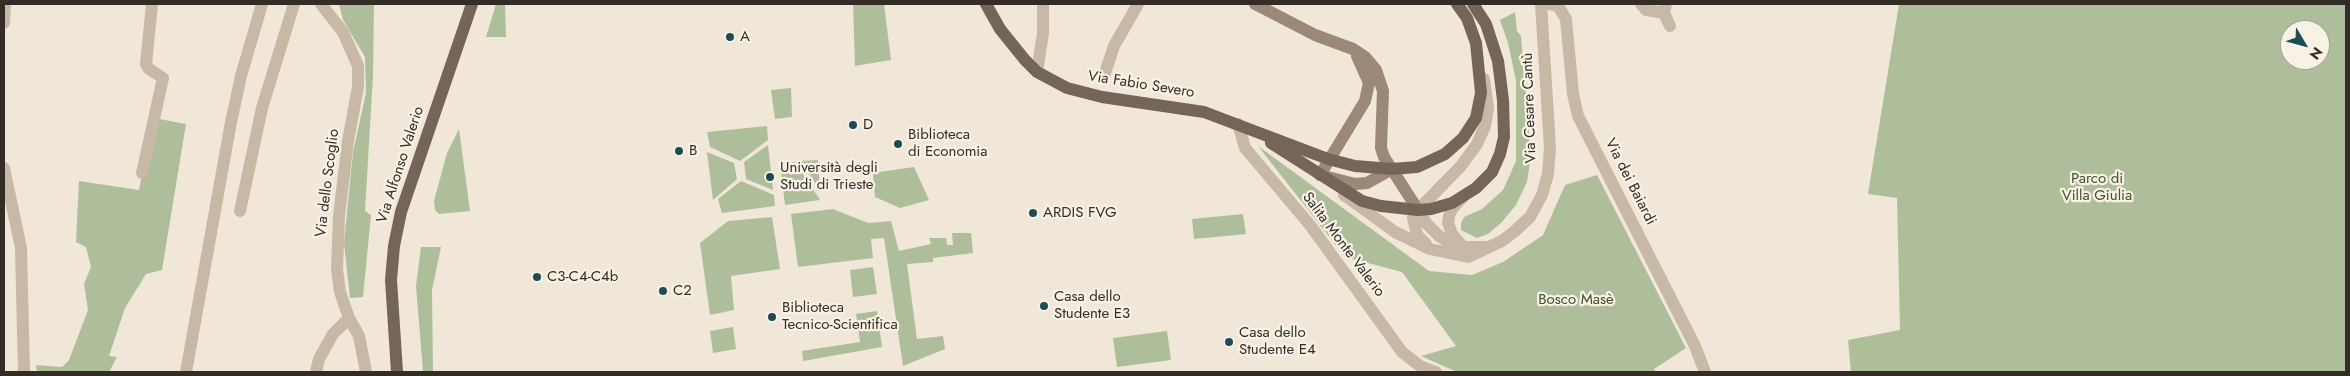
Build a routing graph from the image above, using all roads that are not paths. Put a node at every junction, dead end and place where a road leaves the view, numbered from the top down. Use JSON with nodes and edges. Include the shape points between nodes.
{"nodes":[{"id":1,"x":5,"y":4,"type":"edge"},
{"id":2,"x":152,"y":4,"type":"edge"},
{"id":3,"x":262,"y":4,"type":"edge"},
{"id":4,"x":294,"y":4,"type":"edge"},
{"id":5,"x":321,"y":4,"type":"edge"},
{"id":6,"x":472,"y":4,"type":"edge"},
{"id":7,"x":986,"y":4,"type":"edge"},
{"id":8,"x":1043,"y":4,"type":"edge"},
{"id":9,"x":1138,"y":4,"type":"edge"},
{"id":10,"x":1255,"y":4,"type":"edge"},
{"id":11,"x":1458,"y":4,"type":"edge"},
{"id":12,"x":1473,"y":4,"type":"edge"},
{"id":13,"x":1541,"y":4,"type":"edge"},
{"id":14,"x":1550,"y":4,"type":"edge"},
{"id":15,"x":1641,"y":4,"type":"edge"},
{"id":16,"x":1665,"y":8,"type":"edge"},
{"id":17,"x":4,"y":22,"type":"edge"},
{"id":18,"x":1670,"y":26,"type":"dead end"},
{"id":19,"x":1476,"y":43,"type":"junction"},
{"id":20,"x":1353,"y":49,"type":"junction"},
{"id":21,"x":1037,"y":72,"type":"junction"},
{"id":22,"x":1104,"y":76,"type":"dead end"},
{"id":23,"x":1238,"y":124,"type":"junction"},
{"id":24,"x":1328,"y":159,"type":"junction"},
{"id":25,"x":4,"y":168,"type":"edge"},
{"id":26,"x":1392,"y":169,"type":"junction"},
{"id":27,"x":142,"y":173,"type":"dead end"},
{"id":28,"x":1320,"y":174,"type":"junction"},
{"id":29,"x":1464,"y":196,"type":"junction"},
{"id":30,"x":1418,"y":210,"type":"junction"},
{"id":31,"x":240,"y":211,"type":"dead end"},
{"id":32,"x":1463,"y":247,"type":"junction"},
{"id":33,"x":1490,"y":247,"type":"junction"},
{"id":34,"x":1430,"y":248,"type":"junction"},
{"id":35,"x":349,"y":318,"type":"junction"},
{"id":36,"x":24,"y":372,"type":"edge"},
{"id":37,"x":186,"y":372,"type":"edge"},
{"id":38,"x":316,"y":372,"type":"edge"},
{"id":39,"x":366,"y":372,"type":"edge"},
{"id":40,"x":397,"y":372,"type":"edge"},
{"id":41,"x":1436,"y":372,"type":"edge"},
{"id":42,"x":1705,"y":372,"type":"edge"}],
"edges":[{"from":1,"to":17,"type":"street"},
{"from":2,"to":27,"type":"street","via":[[146,64],[163,78]]},
{"from":3,"to":37,"type":"street","via":[[231,122]]},
{"from":4,"to":31,"type":"street","via":[[262,108]]},
{"from":5,"to":35,"type":"street","name":"Via dello Scoglio","via":[[343,32],[358,66],[337,246],[340,292]]},
{"from":6,"to":40,"type":"main road","name":"Via Alfonso Valerio","via":[[401,212],[394,246],[391,280]]},
{"from":7,"to":21,"type":"main road","name":"Via Fabio Severo","via":[[1010,42]]},
{"from":8,"to":21,"type":"street"},
{"from":9,"to":22,"type":"street","via":[[1114,46]]},
{"from":10,"to":20,"type":"main road","via":[[1315,35]]},
{"from":11,"to":19,"type":"main road","name":"Via Fabio Severo"},
{"from":12,"to":29,"type":"main road","name":"Via Fabio Severo","via":[[1486,24],[1498,61],[1504,137],[1492,172]]},
{"from":13,"to":33,"type":"street","name":"Via Cesare Cantù","via":[[1550,148],[1548,174],[1542,195],[1530,217]]},
{"from":14,"to":42,"type":"street","name":"Via dei Baiardi","via":[[1558,6],[1566,19],[1578,116]]},
{"from":15,"to":16,"type":"street","via":[[1646,10]]},
{"from":16,"to":18,"type":"street"},
{"from":19,"to":26,"type":"main road","name":"Via Fabio Severo","via":[[1481,93],[1476,118],[1463,138],[1427,164]]},
{"from":19,"to":30,"type":"street","name":"Via Fabio Severo","via":[[1487,90],[1485,126],[1461,166]]},
{"from":20,"to":24,"type":"main road","via":[[1369,84],[1361,108]]},
{"from":20,"to":26,"type":"main road","via":[[1365,56],[1376,70],[1384,91],[1381,148]]},
{"from":21,"to":23,"type":"main road","name":"Via Fabio Severo","via":[[1084,93],[1195,110]]},
{"from":23,"to":24,"type":"main road","name":"Via Fabio Severo"},
{"from":23,"to":28,"type":"main road","name":"Via Fabio Severo"},
{"from":23,"to":41,"type":"street","name":"Salita Monte Valerio","via":[[1245,148],[1310,224],[1402,352],[1420,366]]},
{"from":24,"to":26,"type":"main road","name":"Via Fabio Severo","via":[[1355,166]]},
{"from":24,"to":28,"type":"main road"},
{"from":25,"to":36,"type":"street","via":[[21,248]]},
{"from":26,"to":28,"type":"main road","via":[[1367,183],[1355,184]]},
{"from":26,"to":30,"type":"main road"},
{"from":28,"to":30,"type":"main road","name":"Via Fabio Severo","via":[[1362,201]]},
{"from":28,"to":34,"type":"street","name":"Via Cesare Cantù","via":[[1395,232]]},
{"from":29,"to":30,"type":"main road","name":"Via Fabio Severo","via":[[1440,207]]},
{"from":29,"to":32,"type":"street","via":[[1452,209],[1448,223]]},
{"from":30,"to":32,"type":"street","via":[[1438,236]]},
{"from":30,"to":34,"type":"street","via":[[1414,218],[1415,229]]},
{"from":32,"to":33,"type":"street"},
{"from":33,"to":34,"type":"street","name":"Via Cesare Cantù","via":[[1468,257]]},
{"from":35,"to":38,"type":"street","via":[[333,334],[319,359]]},
{"from":35,"to":39,"type":"street","name":"Via dello Scoglio","via":[[358,336]]}]}
